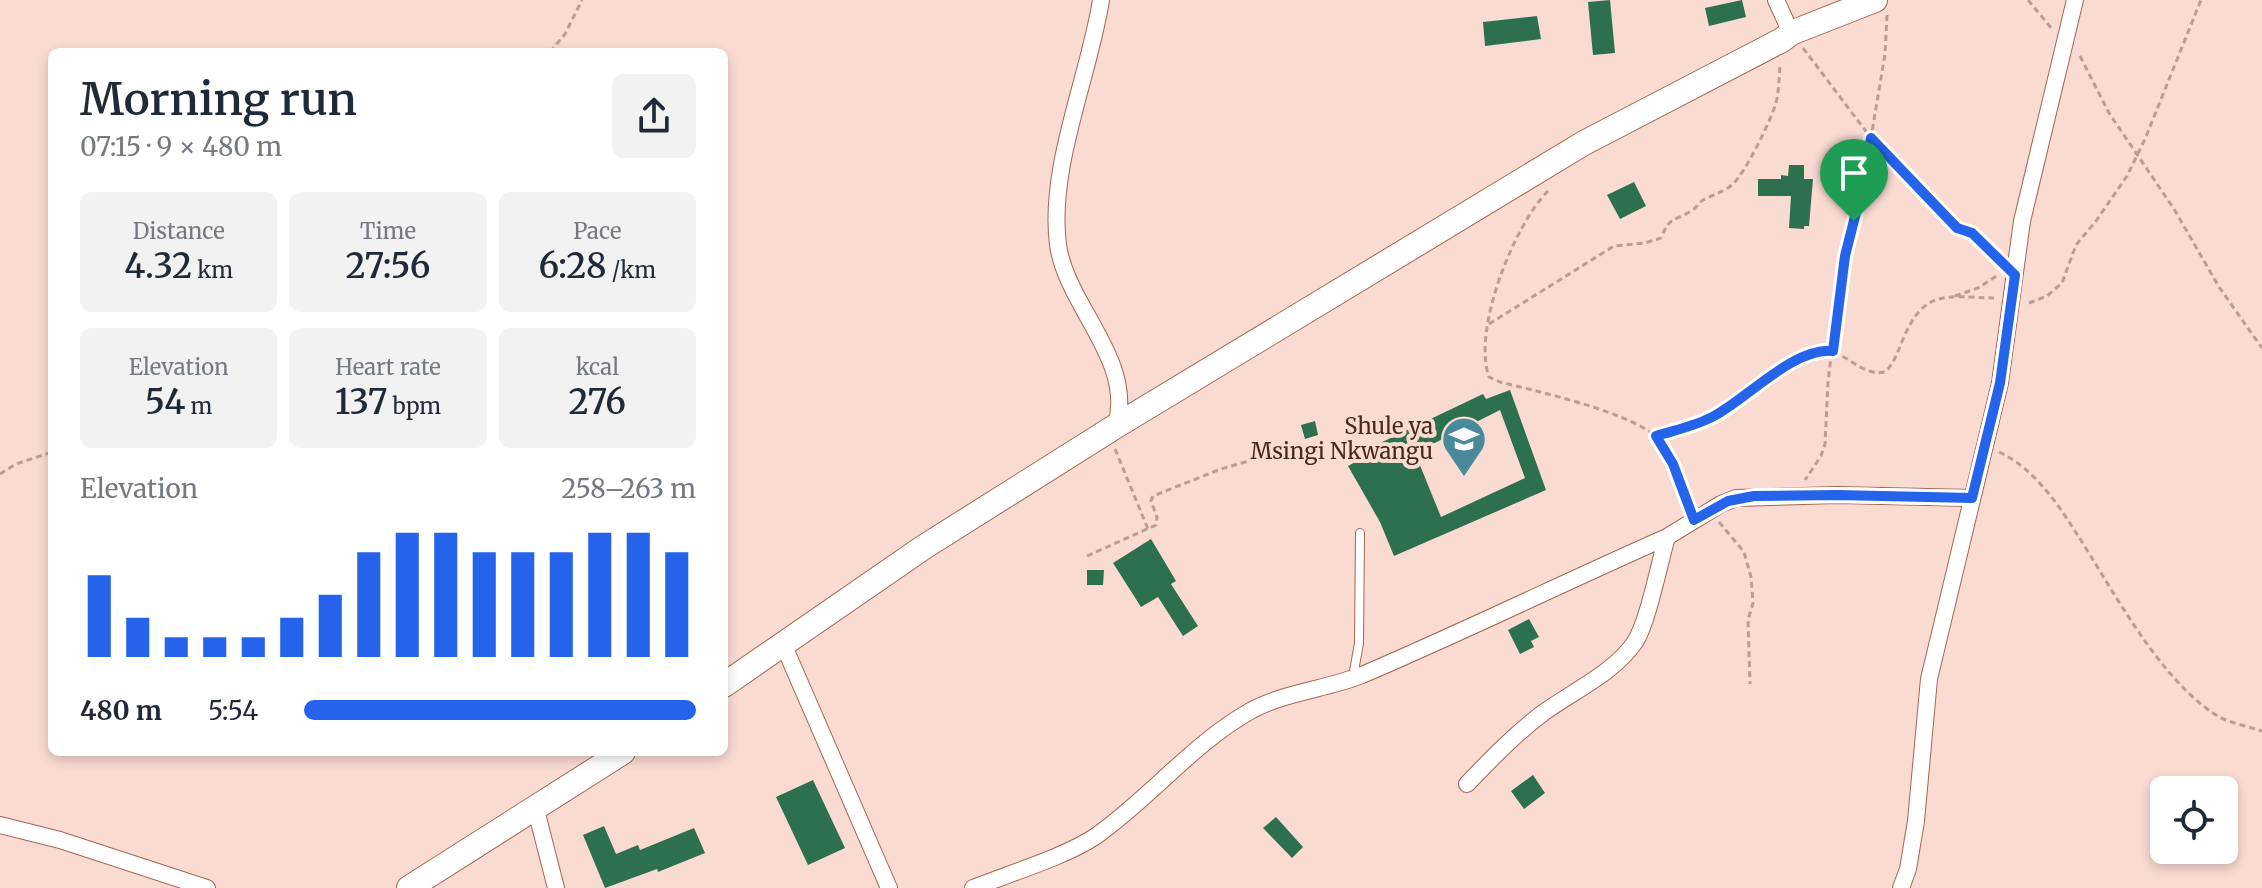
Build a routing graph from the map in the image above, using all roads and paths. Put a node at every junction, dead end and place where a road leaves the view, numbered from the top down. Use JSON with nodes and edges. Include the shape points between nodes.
{"nodes":[{"id":1,"x":582,"y":0,"type":"edge"},
{"id":2,"x":1101,"y":0,"type":"edge"},
{"id":3,"x":1776,"y":0,"type":"edge"},
{"id":4,"x":2028,"y":0,"type":"edge"},
{"id":5,"x":2075,"y":0,"type":"edge"},
{"id":6,"x":2201,"y":0,"type":"edge"},
{"id":7,"x":1881,"y":6,"type":"edge"},
{"id":8,"x":1787,"y":36,"type":"junction"},
{"id":9,"x":2067,"y":39,"type":"junction"},
{"id":10,"x":553,"y":48,"type":"edge"},
{"id":11,"x":1871,"y":138,"type":"junction"},
{"id":12,"x":2138,"y":156,"type":"junction"},
{"id":13,"x":1548,"y":190,"type":"dead end"},
{"id":14,"x":1952,"y":298,"type":"junction"},
{"id":15,"x":2010,"y":302,"type":"junction"},
{"id":16,"x":1489,"y":324,"type":"junction"},
{"id":17,"x":2262,"y":348,"type":"edge"},
{"id":18,"x":1833,"y":351,"type":"junction"},
{"id":19,"x":1112,"y":428,"type":"junction"},
{"id":20,"x":1656,"y":436,"type":"junction"},
{"id":21,"x":1984,"y":447,"type":"junction"},
{"id":22,"x":48,"y":453,"type":"edge"},
{"id":23,"x":1266,"y":456,"type":"dead end"},
{"id":24,"x":0,"y":474,"type":"edge"},
{"id":25,"x":1797,"y":496,"type":"junction"},
{"id":26,"x":1972,"y":498,"type":"junction"},
{"id":27,"x":1700,"y":516,"type":"junction"},
{"id":28,"x":1148,"y":529,"type":"junction"},
{"id":29,"x":1360,"y":533,"type":"dead end"},
{"id":30,"x":1667,"y":537,"type":"junction"},
{"id":31,"x":1087,"y":556,"type":"dead end"},
{"id":32,"x":784,"y":646,"type":"junction"},
{"id":33,"x":1353,"y":678,"type":"junction"},
{"id":34,"x":728,"y":682,"type":"edge"},
{"id":35,"x":1750,"y":684,"type":"dead end"},
{"id":36,"x":2262,"y":731,"type":"edge"},
{"id":37,"x":617,"y":756,"type":"edge"},
{"id":38,"x":1467,"y":784,"type":"dead end"},
{"id":39,"x":536,"y":810,"type":"junction"},
{"id":40,"x":0,"y":825,"type":"edge"},
{"id":41,"x":207,"y":888,"type":"edge"},
{"id":42,"x":409,"y":888,"type":"edge"},
{"id":43,"x":556,"y":888,"type":"edge"},
{"id":44,"x":889,"y":888,"type":"edge"},
{"id":45,"x":973,"y":888,"type":"edge"},
{"id":46,"x":1901,"y":888,"type":"edge"}],
"edges":[{"from":1,"to":10,"type":"path"},
{"from":2,"to":19,"type":"street","via":[[1069,135],[1057,219],[1069,282],[1116,380],[1121,406]]},
{"from":3,"to":8,"type":"street"},
{"from":4,"to":9,"type":"path","via":[[2046,24]]},
{"from":5,"to":9,"type":"street"},
{"from":6,"to":12,"type":"path"},
{"from":7,"to":8,"type":"street"},
{"from":7,"to":11,"type":"path","via":[[1884,63]]},
{"from":8,"to":11,"type":"path"},
{"from":8,"to":16,"type":"path","via":[[1776,101],[1749,164],[1733,184],[1671,219],[1661,238],[1614,246]]},
{"from":8,"to":19,"type":"street","via":[[1584,143]]},
{"from":9,"to":12,"type":"path"},
{"from":9,"to":15,"type":"street","via":[[2027,196]]},
{"from":11,"to":14,"type":"path","via":[[1957,228],[1972,233],[2007,269]]},
{"from":11,"to":18,"type":"path","via":[[1845,256]]},
{"from":12,"to":15,"type":"path","via":[[2072,252],[2062,283],[2047,296],[2025,304]]},
{"from":12,"to":17,"type":"path"},
{"from":13,"to":16,"type":"path","via":[[1516,238],[1494,294]]},
{"from":14,"to":15,"type":"path"},
{"from":14,"to":18,"type":"path","via":[[1931,300],[1921,309],[1885,372],[1872,373]]},
{"from":15,"to":21,"type":"street","via":[[2000,383]]},
{"from":16,"to":20,"type":"path","via":[[1489,377],[1616,416]]},
{"from":18,"to":20,"type":"path","via":[[1785,367],[1711,418]]},
{"from":18,"to":25,"type":"path","via":[[1823,449]]},
{"from":19,"to":28,"type":"path"},
{"from":19,"to":32,"type":"street","via":[[924,547]]},
{"from":20,"to":27,"type":"path"},
{"from":21,"to":26,"type":"street"},
{"from":21,"to":36,"type":"path","via":[[2017,462],[2049,495],[2183,690],[2218,717]]},
{"from":22,"to":24,"type":"path"},
{"from":23,"to":28,"type":"path","via":[[1153,496],[1157,522]]},
{"from":25,"to":26,"type":"street"},
{"from":25,"to":27,"type":"street","via":[[1736,498]]},
{"from":26,"to":46,"type":"street","via":[[1929,679],[1916,821]]},
{"from":27,"to":30,"type":"street"},
{"from":27,"to":35,"type":"path","via":[[1734,539],[1748,562],[1753,603],[1748,620]]},
{"from":28,"to":31,"type":"path"},
{"from":29,"to":33,"type":"lane","via":[[1359,643]]},
{"from":30,"to":33,"type":"street"},
{"from":30,"to":38,"type":"street","via":[[1643,628],[1633,645],[1504,746]]},
{"from":32,"to":34,"type":"street"},
{"from":32,"to":44,"type":"street"},
{"from":33,"to":45,"type":"street","via":[[1256,708],[1223,727],[1092,838]]},
{"from":37,"to":39,"type":"street"},
{"from":39,"to":42,"type":"street"},
{"from":39,"to":43,"type":"street"},
{"from":40,"to":41,"type":"street"}]}
